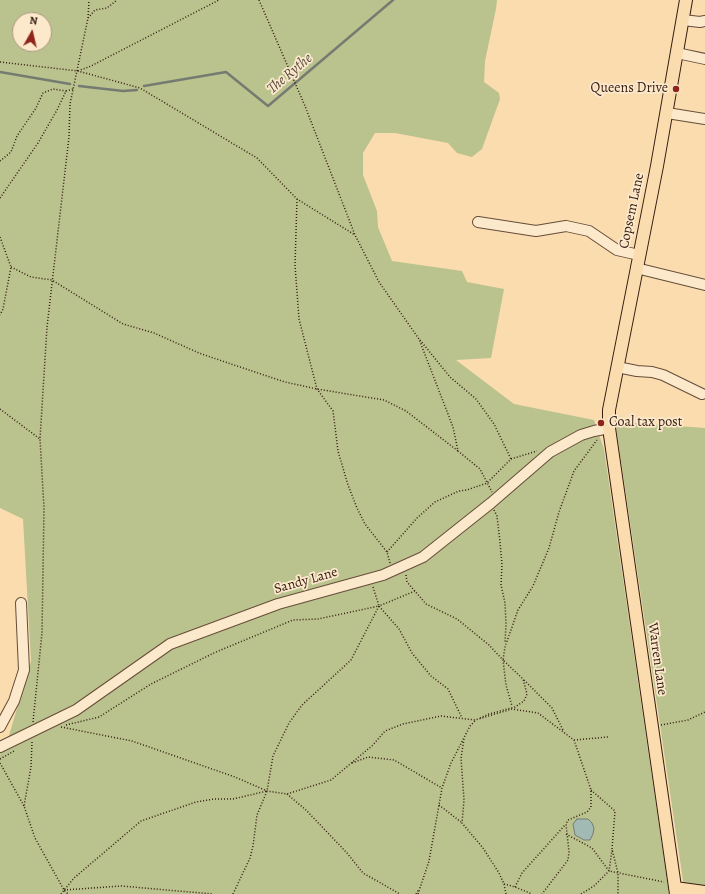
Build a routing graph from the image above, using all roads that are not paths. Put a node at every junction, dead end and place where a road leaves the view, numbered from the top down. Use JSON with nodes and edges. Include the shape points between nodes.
{"nodes":[{"id":1,"x":686,"y":0,"type":"edge"},
{"id":2,"x":683,"y":20,"type":"junction"},
{"id":3,"x":705,"y":21,"type":"edge"},
{"id":4,"x":677,"y":53,"type":"junction"},
{"id":5,"x":705,"y":59,"type":"edge"},
{"id":6,"x":667,"y":113,"type":"junction"},
{"id":7,"x":705,"y":119,"type":"edge"},
{"id":8,"x":478,"y":222,"type":"dead end"},
{"id":9,"x":639,"y":255,"type":"junction"},
{"id":10,"x":636,"y":268,"type":"junction"},
{"id":11,"x":705,"y":285,"type":"edge"},
{"id":12,"x":617,"y":367,"type":"junction"},
{"id":13,"x":702,"y":394,"type":"dead end"},
{"id":14,"x":609,"y":428,"type":"junction"},
{"id":15,"x":21,"y":603,"type":"dead end"},
{"id":16,"x":0,"y":727,"type":"edge"},
{"id":17,"x":0,"y":744,"type":"edge"},
{"id":18,"x":0,"y":747,"type":"edge"},
{"id":19,"x":675,"y":889,"type":"edge"},
{"id":20,"x":705,"y":892,"type":"edge"}],
"edges":[{"from":1,"to":2,"type":"main road","name":"Copsem Lane"},
{"from":2,"to":3,"type":"street"},
{"from":2,"to":4,"type":"main road","name":"Copsem Lane"},
{"from":4,"to":5,"type":"street"},
{"from":4,"to":6,"type":"main road","name":"Copsem Lane"},
{"from":6,"to":7,"type":"street"},
{"from":6,"to":9,"type":"main road","name":"Copsem Lane"},
{"from":8,"to":9,"type":"street","via":[[536,231],[566,226],[590,231],[617,250]]},
{"from":9,"to":10,"type":"main road","name":"Copsem Lane"},
{"from":10,"to":11,"type":"street"},
{"from":10,"to":12,"type":"main road","name":"Copsem Lane"},
{"from":12,"to":13,"type":"street","via":[[663,375]]},
{"from":12,"to":14,"type":"main road","name":"Copsem Lane","via":[[609,410]]},
{"from":14,"to":18,"type":"street","name":"Sandy Lane","via":[[581,435],[550,452],[491,503],[423,556],[370,578],[278,604],[170,644],[76,710]]},
{"from":14,"to":19,"type":"main road","name":"Warren Lane"},
{"from":15,"to":16,"type":"street","via":[[24,670],[14,701]]},
{"from":17,"to":18,"type":"street"},
{"from":19,"to":20,"type":"main road"}]}
